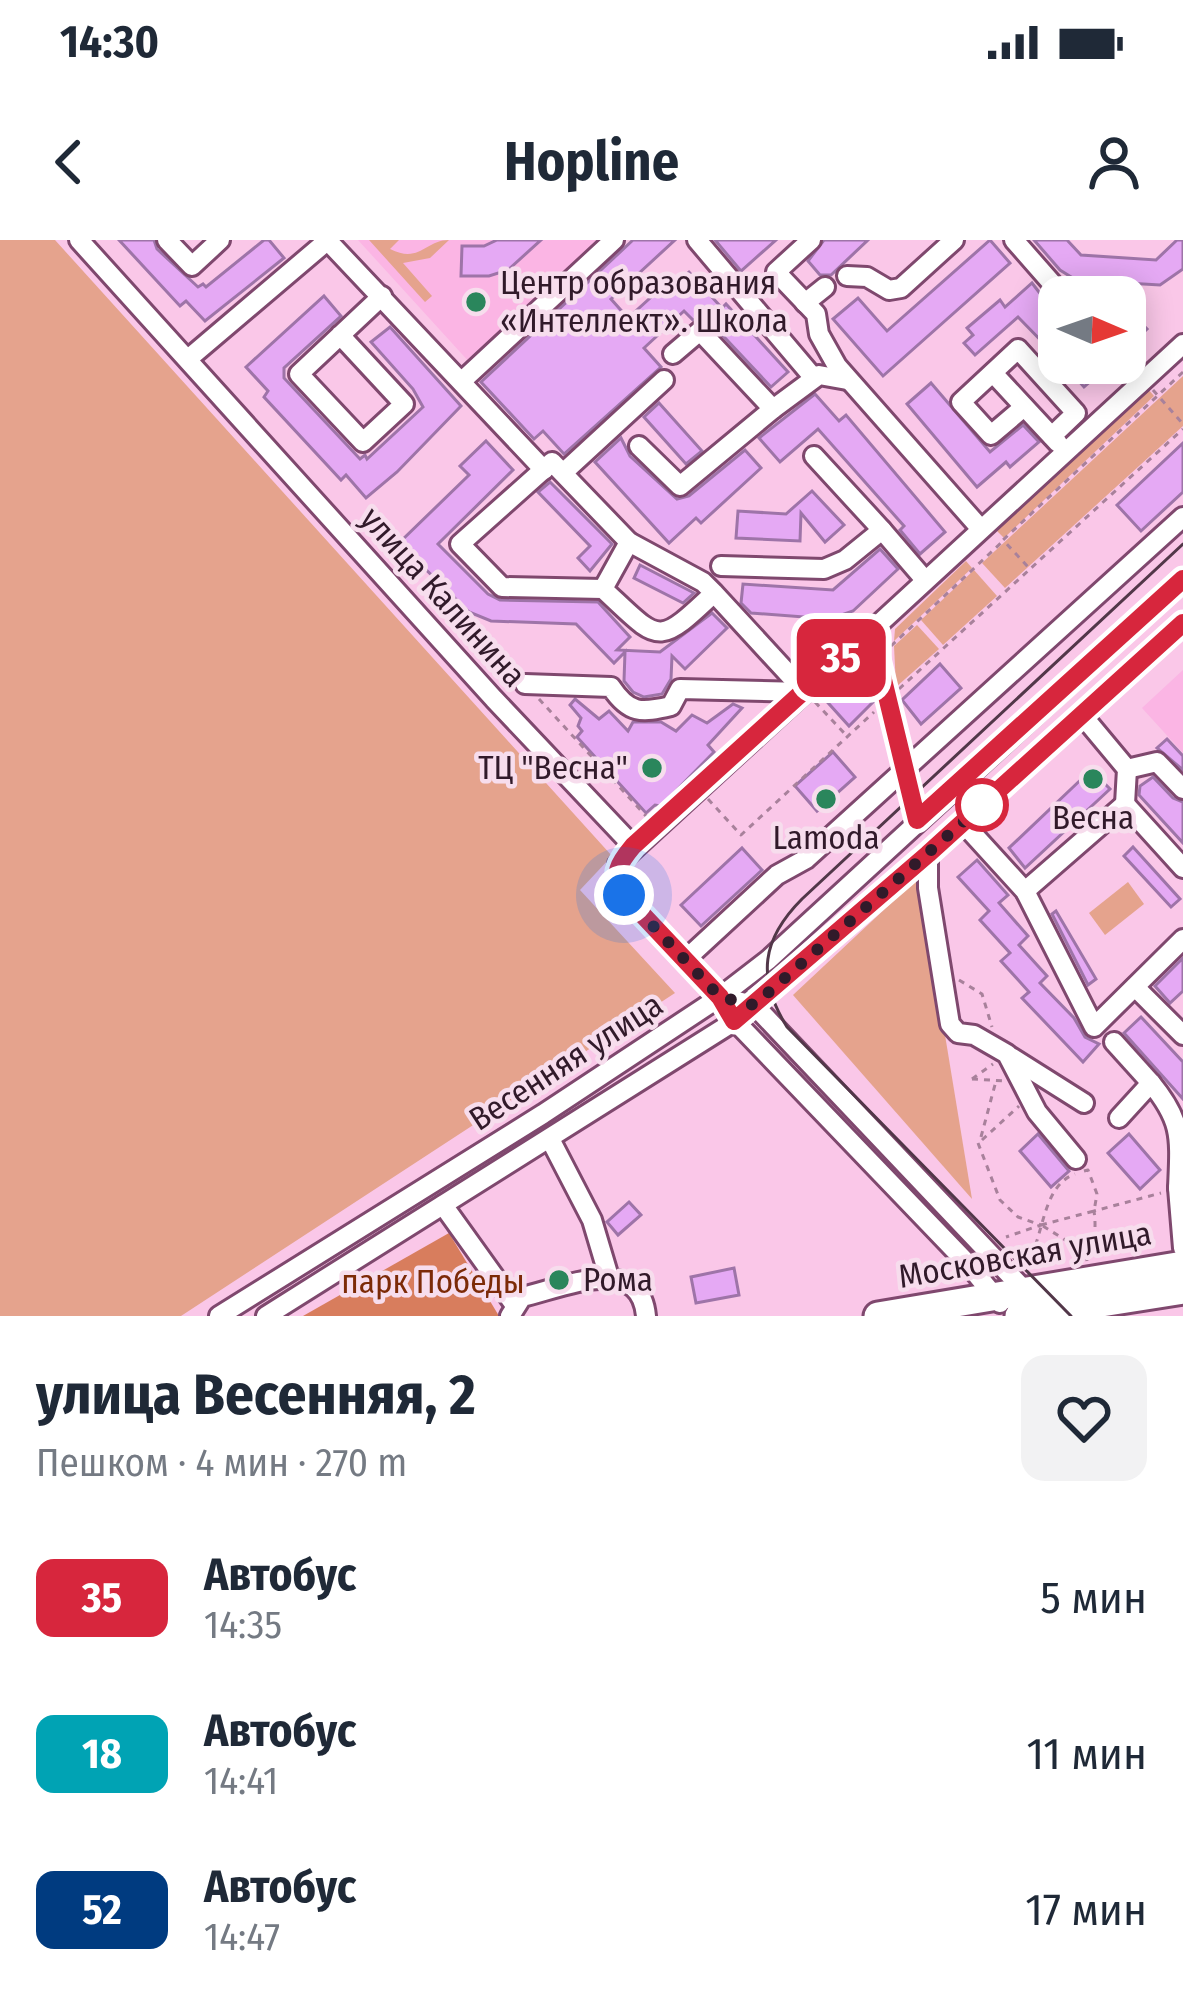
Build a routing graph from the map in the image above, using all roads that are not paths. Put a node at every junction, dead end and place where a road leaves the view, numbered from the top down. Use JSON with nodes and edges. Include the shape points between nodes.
{"nodes":[{"id":1,"x":79,"y":240,"type":"edge"},
{"id":2,"x":167,"y":240,"type":"edge"},
{"id":3,"x":220,"y":240,"type":"edge"},
{"id":4,"x":327,"y":240,"type":"edge"},
{"id":5,"x":614,"y":240,"type":"edge"},
{"id":6,"x":698,"y":240,"type":"edge"},
{"id":7,"x":777,"y":240,"type":"edge"},
{"id":8,"x":811,"y":240,"type":"edge"},
{"id":9,"x":954,"y":240,"type":"edge"},
{"id":10,"x":1014,"y":240,"type":"edge"},
{"id":11,"x":793,"y":258,"type":"junction"},
{"id":12,"x":847,"y":276,"type":"dead end"},
{"id":13,"x":1046,"y":276,"type":"edge"},
{"id":14,"x":825,"y":287,"type":"dead end"},
{"id":15,"x":382,"y":296,"type":"junction"},
{"id":16,"x":806,"y":303,"type":"junction"},
{"id":17,"x":340,"y":335,"type":"junction"},
{"id":18,"x":1183,"y":344,"type":"edge"},
{"id":19,"x":674,"y":354,"type":"dead end"},
{"id":20,"x":188,"y":359,"type":"junction"},
{"id":21,"x":993,"y":373,"type":"junction"},
{"id":22,"x":813,"y":377,"type":"junction"},
{"id":23,"x":664,"y":380,"type":"dead end"},
{"id":24,"x":850,"y":381,"type":"junction"},
{"id":25,"x":1146,"y":381,"type":"edge"},
{"id":26,"x":462,"y":382,"type":"junction"},
{"id":27,"x":1143,"y":384,"type":"edge"},
{"id":28,"x":1024,"y":406,"type":"junction"},
{"id":29,"x":773,"y":409,"type":"junction"},
{"id":30,"x":1059,"y":443,"type":"junction"},
{"id":31,"x":639,"y":446,"type":"dead end"},
{"id":32,"x":814,"y":456,"type":"dead end"},
{"id":33,"x":544,"y":470,"type":"junction"},
{"id":34,"x":564,"y":472,"type":"junction"},
{"id":35,"x":1183,"y":517,"type":"edge"},
{"id":36,"x":980,"y":528,"type":"junction"},
{"id":37,"x":882,"y":530,"type":"junction"},
{"id":38,"x":629,"y":542,"type":"junction"},
{"id":39,"x":722,"y":566,"type":"dead end"},
{"id":40,"x":1183,"y":579,"type":"edge"},
{"id":41,"x":925,"y":580,"type":"junction"},
{"id":42,"x":603,"y":589,"type":"junction"},
{"id":43,"x":714,"y":593,"type":"junction"},
{"id":44,"x":1183,"y":623,"type":"edge"},
{"id":45,"x":871,"y":630,"type":"junction"},
{"id":46,"x":526,"y":684,"type":"road end"},
{"id":47,"x":806,"y":692,"type":"junction"},
{"id":48,"x":1082,"y":715,"type":"junction"},
{"id":49,"x":906,"y":769,"type":"junction"},
{"id":50,"x":1127,"y":769,"type":"junction"},
{"id":51,"x":1183,"y":789,"type":"edge"},
{"id":52,"x":1125,"y":804,"type":"junction"},
{"id":53,"x":917,"y":820,"type":"junction"},
{"id":54,"x":963,"y":823,"type":"junction"},
{"id":55,"x":633,"y":846,"type":"junction"},
{"id":56,"x":928,"y":854,"type":"junction"},
{"id":57,"x":1183,"y":868,"type":"edge"},
{"id":58,"x":1025,"y":890,"type":"junction"},
{"id":59,"x":1183,"y":939,"type":"edge"},
{"id":60,"x":685,"y":961,"type":"junction"},
{"id":61,"x":1135,"y":987,"type":"junction"},
{"id":62,"x":720,"y":997,"type":"junction"},
{"id":63,"x":754,"y":1005,"type":"junction"},
{"id":64,"x":734,"y":1021,"type":"junction"},
{"id":65,"x":1183,"y":1035,"type":"edge"},
{"id":66,"x":1114,"y":1042,"type":"dead end"},
{"id":67,"x":998,"y":1052,"type":"junction"},
{"id":68,"x":1151,"y":1083,"type":"junction"},
{"id":69,"x":1084,"y":1103,"type":"dead end"},
{"id":70,"x":1119,"y":1118,"type":"dead end"},
{"id":71,"x":550,"y":1139,"type":"junction"},
{"id":72,"x":1076,"y":1159,"type":"dead end"},
{"id":73,"x":1180,"y":1188,"type":"edge"},
{"id":74,"x":443,"y":1205,"type":"junction"},
{"id":75,"x":1183,"y":1248,"type":"edge"},
{"id":76,"x":1183,"y":1265,"type":"edge"},
{"id":77,"x":610,"y":1277,"type":"junction"},
{"id":78,"x":1183,"y":1290,"type":"edge"},
{"id":79,"x":1019,"y":1306,"type":"edge"},
{"id":80,"x":512,"y":1310,"type":"edge"},
{"id":81,"x":219,"y":1316,"type":"edge"},
{"id":82,"x":266,"y":1316,"type":"edge"},
{"id":83,"x":646,"y":1316,"type":"edge"},
{"id":84,"x":878,"y":1316,"type":"edge"}],
"edges":[{"from":1,"to":20,"type":"street","name":"улица Калинина"},
{"from":2,"to":3,"type":"street","via":[[192,266]]},
{"from":4,"to":15,"type":"street"},
{"from":4,"to":20,"type":"street"},
{"from":5,"to":26,"type":"street"},
{"from":6,"to":22,"type":"street"},
{"from":7,"to":11,"type":"street"},
{"from":8,"to":11,"type":"street"},
{"from":9,"to":12,"type":"street","via":[[901,288]]},
{"from":10,"to":13,"type":"street"},
{"from":11,"to":16,"type":"street","via":[[776,272]]},
{"from":14,"to":16,"type":"street"},
{"from":15,"to":17,"type":"street"},
{"from":15,"to":26,"type":"street"},
{"from":16,"to":24,"type":"street","via":[[826,352]]},
{"from":17,"to":17,"type":"street","via":[[299,374],[363,442],[404,404]]},
{"from":18,"to":25,"type":"street"},
{"from":19,"to":29,"type":"street","via":[[700,331]]},
{"from":20,"to":55,"type":"street","name":"улица Калинина"},
{"from":21,"to":28,"type":"street"},
{"from":21,"to":28,"type":"street","via":[[961,402],[991,435]]},
{"from":21,"to":30,"type":"street","via":[[1018,349],[1076,413]]},
{"from":22,"to":24,"type":"street"},
{"from":22,"to":29,"type":"street"},
{"from":23,"to":34,"type":"street"},
{"from":24,"to":36,"type":"street"},
{"from":26,"to":33,"type":"street"},
{"from":27,"to":30,"type":"street"},
{"from":28,"to":30,"type":"street"},
{"from":29,"to":31,"type":"street","via":[[680,486]]},
{"from":30,"to":36,"type":"street"},
{"from":32,"to":37,"type":"street"},
{"from":33,"to":34,"type":"street","via":[[552,462]]},
{"from":33,"to":42,"type":"street","via":[[460,544],[502,586]]},
{"from":34,"to":38,"type":"street"},
{"from":35,"to":49,"type":"street"},
{"from":36,"to":41,"type":"street"},
{"from":37,"to":39,"type":"street","via":[[824,569]]},
{"from":37,"to":41,"type":"street"},
{"from":38,"to":42,"type":"street"},
{"from":38,"to":43,"type":"street"},
{"from":40,"to":53,"type":"street","name":"Весенняя улица"},
{"from":41,"to":45,"type":"street"},
{"from":42,"to":43,"type":"street","via":[[657,632],[676,630]]},
{"from":43,"to":47,"type":"street"},
{"from":44,"to":48,"type":"street","name":"Весенняя улица"},
{"from":45,"to":47,"type":"street"},
{"from":45,"to":49,"type":"street"},
{"from":46,"to":47,"type":"street","via":[[611,687],[623,705],[646,712],[671,706],[680,689]]},
{"from":47,"to":55,"type":"street"},
{"from":48,"to":50,"type":"street"},
{"from":48,"to":54,"type":"street","name":"Весенняя улица"},
{"from":49,"to":53,"type":"street"},
{"from":49,"to":60,"type":"street"},
{"from":50,"to":51,"type":"street","via":[[1157,762]]},
{"from":50,"to":52,"type":"street"},
{"from":52,"to":57,"type":"street"},
{"from":52,"to":58,"type":"street"},
{"from":53,"to":62,"type":"street","name":"Весенняя улица"},
{"from":54,"to":56,"type":"street","name":"Весенняя улица"},
{"from":54,"to":58,"type":"street"},
{"from":55,"to":60,"type":"street","via":[[616,881]]},
{"from":56,"to":63,"type":"street","name":"Весенняя улица"},
{"from":56,"to":67,"type":"street","via":[[950,1024]]},
{"from":58,"to":61,"type":"street","via":[[1094,1027]]},
{"from":59,"to":61,"type":"street"},
{"from":60,"to":62,"type":"street"},
{"from":61,"to":65,"type":"street"},
{"from":62,"to":63,"type":"street"},
{"from":62,"to":64,"type":"street"},
{"from":62,"to":81,"type":"street","name":"Весенняя улица"},
{"from":63,"to":64,"type":"street","name":"Весенняя улица"},
{"from":63,"to":79,"type":"street"},
{"from":64,"to":71,"type":"street","name":"Весенняя улица"},
{"from":64,"to":79,"type":"street"},
{"from":66,"to":68,"type":"street"},
{"from":67,"to":69,"type":"street"},
{"from":67,"to":72,"type":"street"},
{"from":68,"to":70,"type":"street"},
{"from":68,"to":73,"type":"street","via":[[1180,1126]]},
{"from":71,"to":74,"type":"street","name":"Весенняя улица"},
{"from":71,"to":77,"type":"street","via":[[592,1220]]},
{"from":73,"to":75,"type":"street"},
{"from":74,"to":80,"type":"street"},
{"from":74,"to":82,"type":"street","name":"Весенняя улица"},
{"from":76,"to":79,"type":"highway","name":"Московская улица"},
{"from":77,"to":80,"type":"street","via":[[522,1298]]},
{"from":77,"to":83,"type":"street","via":[[638,1290]]},
{"from":78,"to":79,"type":"highway","name":"Московская улица"},
{"from":79,"to":84,"type":"highway","name":"Московская улица"}]}
